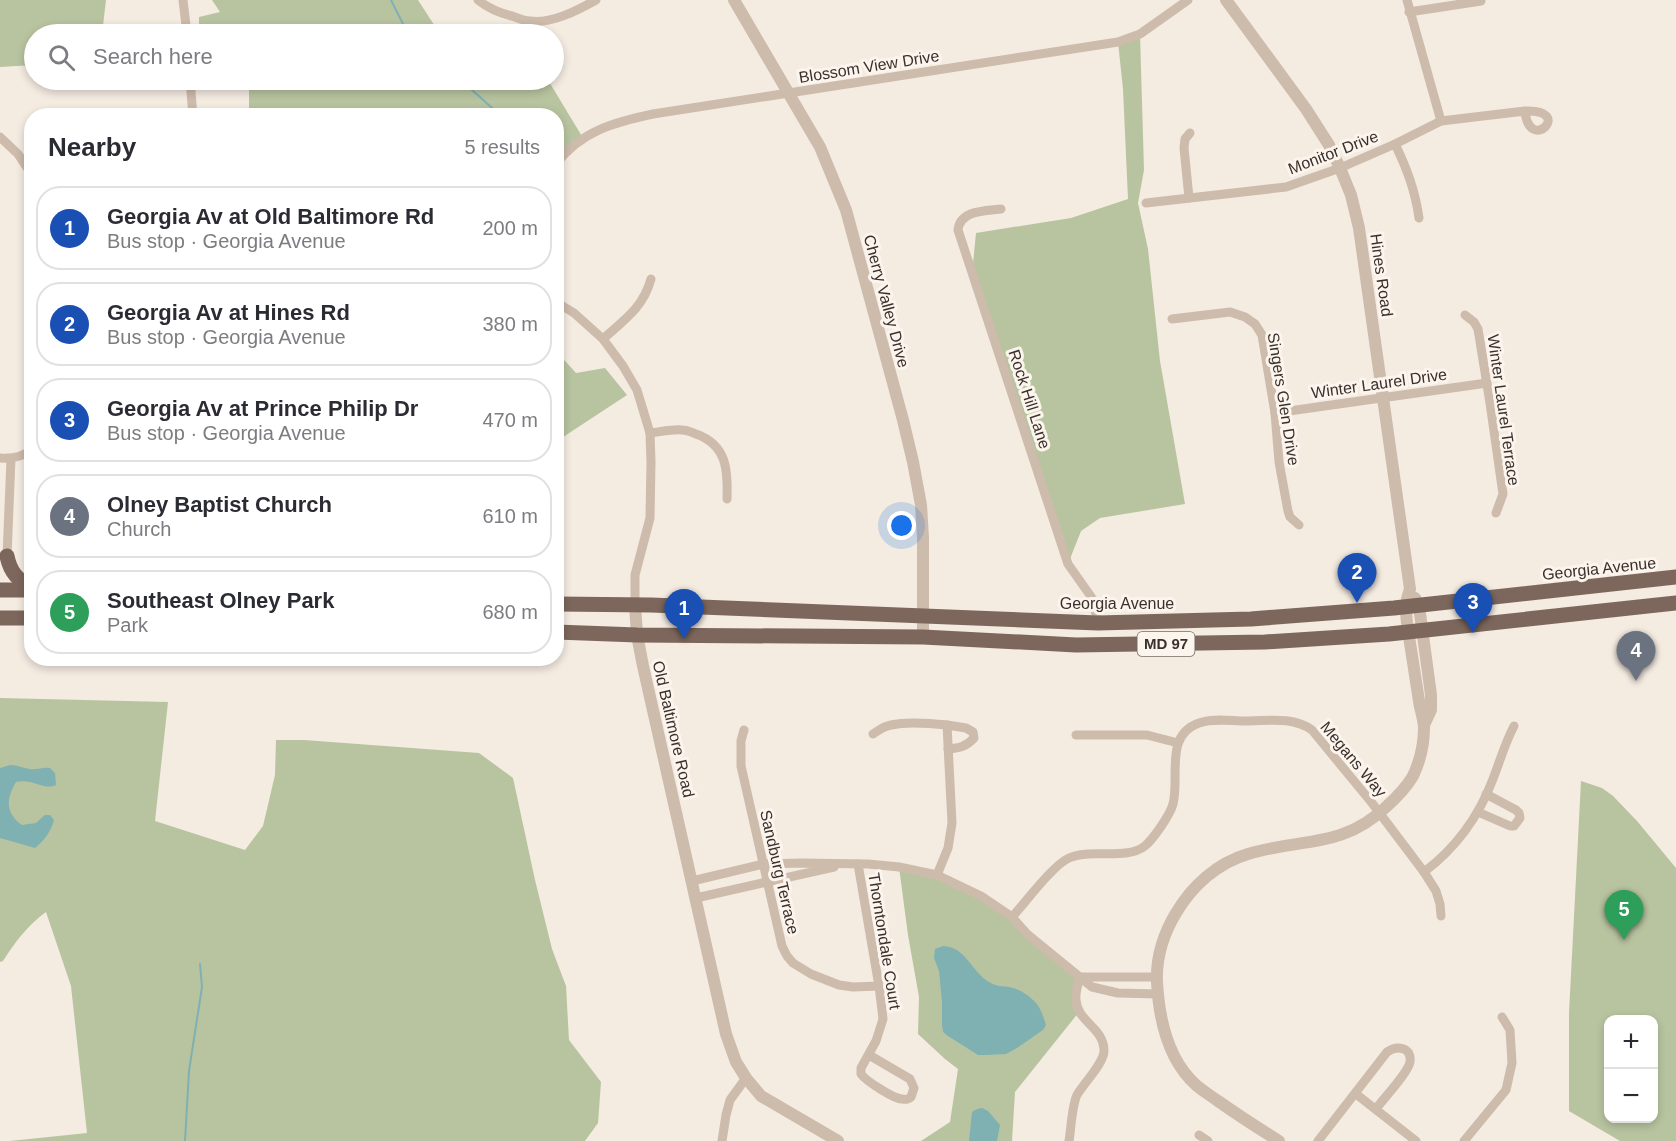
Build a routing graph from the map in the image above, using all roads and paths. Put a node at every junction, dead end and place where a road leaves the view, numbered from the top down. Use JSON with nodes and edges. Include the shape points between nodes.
{"nodes":[{"id":1,"x":183,"y":0,"type":"edge"},
{"id":2,"x":478,"y":0,"type":"edge"},
{"id":3,"x":596,"y":0,"type":"edge"},
{"id":4,"x":734,"y":0,"type":"edge"},
{"id":5,"x":1188,"y":0,"type":"edge"},
{"id":6,"x":1226,"y":0,"type":"edge"},
{"id":7,"x":1407,"y":0,"type":"edge"},
{"id":8,"x":1481,"y":1,"type":"edge"},
{"id":9,"x":1409,"y":12,"type":"junction"},
{"id":10,"x":186,"y":24,"type":"edge"},
{"id":11,"x":191,"y":90,"type":"edge"},
{"id":12,"x":789,"y":94,"type":"junction"},
{"id":13,"x":192,"y":108,"type":"edge"},
{"id":14,"x":1525,"y":111,"type":"dead end"},
{"id":15,"x":1441,"y":121,"type":"junction"},
{"id":16,"x":1191,"y":133,"type":"dead end"},
{"id":17,"x":0,"y":137,"type":"edge"},
{"id":18,"x":1395,"y":144,"type":"junction"},
{"id":19,"x":564,"y":154,"type":"edge"},
{"id":20,"x":24,"y":163,"type":"edge"},
{"id":21,"x":1340,"y":168,"type":"junction"},
{"id":22,"x":1189,"y":198,"type":"junction"},
{"id":23,"x":1146,"y":203,"type":"dead end"},
{"id":24,"x":1000,"y":209,"type":"dead end"},
{"id":25,"x":1419,"y":218,"type":"dead end"},
{"id":26,"x":651,"y":279,"type":"dead end"},
{"id":27,"x":564,"y":307,"type":"edge"},
{"id":28,"x":1465,"y":315,"type":"dead end"},
{"id":29,"x":1172,"y":319,"type":"dead end"},
{"id":30,"x":603,"y":339,"type":"junction"},
{"id":31,"x":1487,"y":383,"type":"junction"},
{"id":32,"x":1382,"y":398,"type":"junction"},
{"id":33,"x":1275,"y":413,"type":"junction"},
{"id":34,"x":650,"y":434,"type":"junction"},
{"id":35,"x":24,"y":455,"type":"edge"},
{"id":36,"x":0,"y":458,"type":"edge"},
{"id":37,"x":11,"y":459,"type":"junction"},
{"id":38,"x":727,"y":499,"type":"dead end"},
{"id":39,"x":1496,"y":513,"type":"dead end"},
{"id":40,"x":1299,"y":525,"type":"dead end"},
{"id":41,"x":7,"y":556,"type":"junction"},
{"id":42,"x":0,"y":572,"type":"edge"},
{"id":43,"x":1676,"y":577,"type":"edge"},
{"id":44,"x":24,"y":584,"type":"edge"},
{"id":45,"x":24,"y":588,"type":"edge"},
{"id":46,"x":0,"y":590,"type":"edge"},
{"id":47,"x":564,"y":603,"type":"edge"},
{"id":48,"x":1676,"y":603,"type":"edge"},
{"id":49,"x":634,"y":605,"type":"junction"},
{"id":50,"x":1413,"y":606,"type":"junction"},
{"id":51,"x":923,"y":617,"type":"junction"},
{"id":52,"x":0,"y":618,"type":"edge"},
{"id":53,"x":24,"y":618,"type":"edge"},
{"id":54,"x":1098,"y":623,"type":"junction"},
{"id":55,"x":1416,"y":631,"type":"junction"},
{"id":56,"x":564,"y":632,"type":"edge"},
{"id":57,"x":637,"y":635,"type":"junction"},
{"id":58,"x":923,"y":636,"type":"junction"},
{"id":59,"x":947,"y":725,"type":"junction"},
{"id":60,"x":1514,"y":726,"type":"dead end"},
{"id":61,"x":744,"y":730,"type":"dead end"},
{"id":62,"x":873,"y":734,"type":"dead end"},
{"id":63,"x":1076,"y":735,"type":"dead end"},
{"id":64,"x":1178,"y":742,"type":"junction"},
{"id":65,"x":948,"y":749,"type":"junction"},
{"id":66,"x":1486,"y":794,"type":"junction"},
{"id":67,"x":1478,"y":812,"type":"junction"},
{"id":68,"x":1379,"y":814,"type":"junction"},
{"id":69,"x":764,"y":864,"type":"junction"},
{"id":70,"x":858,"y":864,"type":"junction"},
{"id":71,"x":841,"y":865,"type":"junction"},
{"id":72,"x":1424,"y":872,"type":"junction"},
{"id":73,"x":937,"y":875,"type":"junction"},
{"id":74,"x":692,"y":881,"type":"junction"},
{"id":75,"x":768,"y":882,"type":"junction"},
{"id":76,"x":696,"y":898,"type":"junction"},
{"id":77,"x":1441,"y":916,"type":"dead end"},
{"id":78,"x":1012,"y":917,"type":"junction"},
{"id":79,"x":1080,"y":977,"type":"junction"},
{"id":80,"x":1157,"y":977,"type":"junction"},
{"id":81,"x":879,"y":986,"type":"junction"},
{"id":82,"x":1158,"y":994,"type":"junction"},
{"id":83,"x":1502,"y":1017,"type":"dead end"},
{"id":84,"x":869,"y":1055,"type":"junction"},
{"id":85,"x":746,"y":1078,"type":"junction"},
{"id":86,"x":1356,"y":1094,"type":"junction"},
{"id":87,"x":1376,"y":1109,"type":"junction"},
{"id":88,"x":1199,"y":1135,"type":"dead end"},
{"id":89,"x":722,"y":1141,"type":"edge"},
{"id":90,"x":838,"y":1141,"type":"edge"},
{"id":91,"x":1071,"y":1141,"type":"edge"},
{"id":92,"x":1208,"y":1141,"type":"edge"},
{"id":93,"x":1279,"y":1141,"type":"edge"},
{"id":94,"x":1318,"y":1141,"type":"edge"},
{"id":95,"x":1416,"y":1141,"type":"edge"},
{"id":96,"x":1464,"y":1141,"type":"edge"}],
"edges":[{"from":1,"to":10,"type":"street"},
{"from":2,"to":3,"type":"street","via":[[496,11],[531,22],[552,19]]},
{"from":4,"to":12,"type":"street","name":"Cherry Valley Drive"},
{"from":5,"to":12,"type":"street","name":"Blossom View Drive","via":[[1140,34],[1118,42]]},
{"from":6,"to":21,"type":"street","name":"Hines Road","via":[[1306,109]]},
{"from":7,"to":9,"type":"street"},
{"from":8,"to":9,"type":"street"},
{"from":9,"to":15,"type":"street"},
{"from":11,"to":13,"type":"street"},
{"from":12,"to":19,"type":"street","name":"Blossom View Drive","via":[[619,121],[589,134]]},
{"from":12,"to":51,"type":"street","name":"Cherry Valley Drive","via":[[819,147],[846,210],[903,420],[921,505]]},
{"from":14,"to":15,"type":"street","name":"Monitor Drive"},
{"from":15,"to":18,"type":"street","name":"Monitor Drive"},
{"from":16,"to":22,"type":"street","via":[[1184,148]]},
{"from":17,"to":20,"type":"street"},
{"from":18,"to":21,"type":"street","name":"Monitor Drive"},
{"from":18,"to":25,"type":"street","via":[[1409,173]]},
{"from":21,"to":22,"type":"street","name":"Monitor Drive","via":[[1286,187]]},
{"from":21,"to":32,"type":"street","name":"Hines Road","via":[[1359,228]]},
{"from":22,"to":23,"type":"street","name":"Monitor Drive"},
{"from":24,"to":54,"type":"street","name":"Rock Hill Lane","via":[[963,217],[958,230],[1068,564],[1092,598]]},
{"from":26,"to":30,"type":"street","via":[[637,308]]},
{"from":27,"to":30,"type":"street","name":"Old Baltimore Road"},
{"from":28,"to":31,"type":"street","name":"Winter Laurel Terrace","via":[[1478,329]]},
{"from":29,"to":33,"type":"street","name":"Singers Glen Drive","via":[[1230,312],[1255,324],[1262,335]]},
{"from":30,"to":34,"type":"street","name":"Old Baltimore Road","via":[[637,390]]},
{"from":31,"to":32,"type":"street","name":"Winter Laurel Drive"},
{"from":31,"to":39,"type":"street","name":"Winter Laurel Terrace","via":[[1503,494]]},
{"from":32,"to":33,"type":"street","name":"Winter Laurel Drive"},
{"from":32,"to":50,"type":"street","name":"Hines Road"},
{"from":33,"to":40,"type":"street","name":"Singers Glen Drive","via":[[1288,511]]},
{"from":34,"to":38,"type":"street","via":[[684,429],[707,438],[725,462]]},
{"from":34,"to":49,"type":"street","name":"Old Baltimore Road","via":[[650,518],[635,574]]},
{"from":35,"to":37,"type":"street"},
{"from":36,"to":37,"type":"street"},
{"from":37,"to":41,"type":"street"},
{"from":41,"to":42,"type":"main road"},
{"from":41,"to":44,"type":"main road","via":[[14,574]]},
{"from":43,"to":50,"type":"main road","name":"Georgia Avenue","number":"MD 97"},
{"from":45,"to":46,"type":"main road"},
{"from":47,"to":49,"type":"main road","name":"Georgia Avenue","number":"MD 97"},
{"from":48,"to":55,"type":"main road","number":"MD 97"},
{"from":49,"to":51,"type":"main road","name":"Georgia Avenue","number":"MD 97"},
{"from":49,"to":57,"type":"street","name":"Old Baltimore Road"},
{"from":50,"to":54,"type":"main road","name":"Georgia Avenue","number":"MD 97","via":[[1251,619]]},
{"from":50,"to":55,"type":"street"},
{"from":51,"to":54,"type":"main road","name":"Georgia Avenue","number":"MD 97"},
{"from":51,"to":58,"type":"street","name":"Cherry Valley Drive"},
{"from":52,"to":53,"type":"main road"},
{"from":55,"to":58,"type":"main road","number":"MD 97","via":[[1265,642],[1077,645]]},
{"from":55,"to":68,"type":"street","via":[[1431,710],[1412,777]]},
{"from":56,"to":57,"type":"main road","number":"MD 97"},
{"from":57,"to":58,"type":"main road","number":"MD 97"},
{"from":57,"to":74,"type":"street","name":"Old Baltimore Road"},
{"from":59,"to":62,"type":"street","via":[[892,724]]},
{"from":59,"to":65,"type":"street"},
{"from":59,"to":65,"type":"street","via":[[966,728],[974,738],[962,747]]},
{"from":60,"to":66,"type":"street"},
{"from":61,"to":69,"type":"street","name":"Sandburg Terrace","via":[[741,766]]},
{"from":63,"to":64,"type":"street","via":[[1146,735]]},
{"from":64,"to":68,"type":"street","name":"Megans Way","via":[[1190,728],[1204,721],[1285,720],[1305,725]]},
{"from":64,"to":78,"type":"street","via":[[1172,805],[1146,845],[1133,852],[1067,858]]},
{"from":65,"to":73,"type":"street","via":[[952,823],[948,848]]},
{"from":66,"to":67,"type":"street"},
{"from":66,"to":67,"type":"street","via":[[1516,810],[1520,818],[1515,826],[1510,826]]},
{"from":67,"to":72,"type":"street","via":[[1451,849]]},
{"from":68,"to":72,"type":"street","name":"Megans Way"},
{"from":68,"to":80,"type":"street","via":[[1342,835],[1246,854],[1208,875],[1173,917],[1162,945]]},
{"from":69,"to":71,"type":"street"},
{"from":69,"to":74,"type":"street"},
{"from":69,"to":75,"type":"street","name":"Sandburg Terrace"},
{"from":70,"to":71,"type":"street"},
{"from":70,"to":73,"type":"street"},
{"from":70,"to":81,"type":"street","name":"Thorntondale Court"},
{"from":71,"to":75,"type":"street"},
{"from":72,"to":77,"type":"street","name":"Megans Way","via":[[1436,891]]},
{"from":73,"to":78,"type":"street","via":[[981,896]]},
{"from":74,"to":76,"type":"street","name":"Old Baltimore Road"},
{"from":75,"to":76,"type":"street"},
{"from":75,"to":81,"type":"street","name":"Sandburg Terrace","via":[[782,946],[793,963],[839,985]]},
{"from":76,"to":85,"type":"street","name":"Old Baltimore Road","via":[[726,1034]]},
{"from":78,"to":79,"type":"street"},
{"from":79,"to":80,"type":"street"},
{"from":79,"to":82,"type":"street","via":[[1104,991]]},
{"from":79,"to":91,"type":"street","via":[[1076,992],[1079,1012],[1104,1042],[1104,1055],[1076,1097]]},
{"from":80,"to":82,"type":"street"},
{"from":81,"to":84,"type":"street","name":"Thorntondale Court","via":[[883,1019]]},
{"from":82,"to":93,"type":"street","via":[[1165,1033],[1186,1074],[1196,1085]]},
{"from":83,"to":96,"type":"street","via":[[1510,1030],[1512,1063],[1506,1090]]},
{"from":84,"to":84,"type":"street","name":"Thorntondale Court","via":[[860,1071],[863,1078],[898,1098],[911,1097],[914,1088],[910,1079]]},
{"from":85,"to":89,"type":"street","via":[[730,1100]]},
{"from":85,"to":90,"type":"street","name":"Old Baltimore Road","via":[[761,1096]]},
{"from":86,"to":87,"type":"street"},
{"from":86,"to":87,"type":"street","via":[[1390,1050],[1406,1050],[1410,1057],[1408,1069]]},
{"from":86,"to":94,"type":"street"},
{"from":87,"to":95,"type":"street"},
{"from":88,"to":92,"type":"street"}]}
